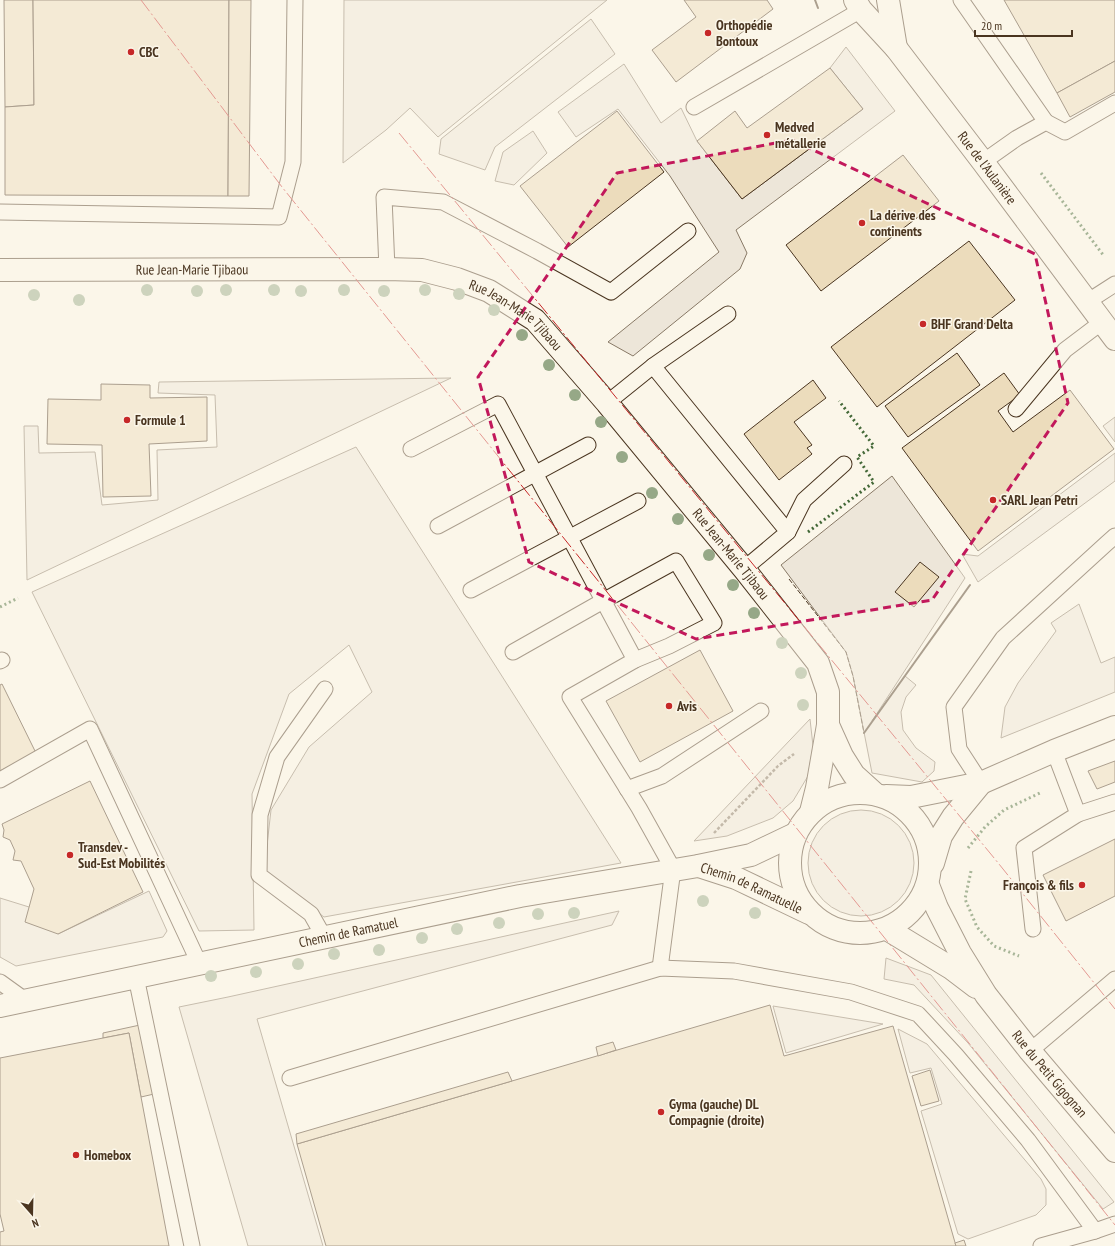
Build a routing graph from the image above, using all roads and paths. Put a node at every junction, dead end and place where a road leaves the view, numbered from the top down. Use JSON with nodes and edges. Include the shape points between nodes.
{"nodes":[{"id":1,"x":295,"y":0,"type":"edge"},
{"id":2,"x":888,"y":0,"type":"edge"},
{"id":3,"x":961,"y":0,"type":"edge"},
{"id":4,"x":858,"y":5,"type":"edge"},
{"id":5,"x":896,"y":48,"type":"junction"},
{"id":6,"x":1115,"y":103,"type":"edge"},
{"id":7,"x":694,"y":107,"type":"dead end"},
{"id":8,"x":1046,"y":122,"type":"junction"},
{"id":9,"x":983,"y":162,"type":"junction"},
{"id":10,"x":0,"y":212,"type":"edge"},
{"id":11,"x":688,"y":232,"type":"dead end"},
{"id":12,"x":387,"y":269,"type":"junction"},
{"id":13,"x":0,"y":270,"type":"edge"},
{"id":14,"x":1115,"y":284,"type":"edge"},
{"id":15,"x":1087,"y":302,"type":"junction"},
{"id":16,"x":728,"y":314,"type":"dead end"},
{"id":17,"x":1102,"y":322,"type":"junction"},
{"id":18,"x":1115,"y":339,"type":"edge"},
{"id":19,"x":653,"y":366,"type":"junction"},
{"id":20,"x":607,"y":403,"type":"junction"},
{"id":21,"x":1016,"y":408,"type":"dead end"},
{"id":22,"x":588,"y":445,"type":"dead end"},
{"id":23,"x":411,"y":449,"type":"dead end"},
{"id":24,"x":844,"y":464,"type":"dead end"},
{"id":25,"x":535,"y":474,"type":"junction"},
{"id":26,"x":638,"y":500,"type":"dead end"},
{"id":27,"x":438,"y":526,"type":"dead end"},
{"id":28,"x":788,"y":532,"type":"junction"},
{"id":29,"x":1115,"y":536,"type":"edge"},
{"id":30,"x":569,"y":538,"type":"junction"},
{"id":31,"x":744,"y":569,"type":"junction"},
{"id":32,"x":471,"y":590,"type":"dead end"},
{"id":33,"x":603,"y":601,"type":"junction"},
{"id":34,"x":513,"y":652,"type":"dead end"},
{"id":35,"x":635,"y":660,"type":"junction"},
{"id":36,"x":325,"y":689,"type":"dead end"},
{"id":37,"x":761,"y":711,"type":"dead end"},
{"id":38,"x":828,"y":725,"type":"junction"},
{"id":39,"x":1115,"y":727,"type":"edge"},
{"id":40,"x":1054,"y":751,"type":"junction"},
{"id":41,"x":796,"y":752,"type":"dead end"},
{"id":42,"x":0,"y":780,"type":"edge"},
{"id":43,"x":981,"y":783,"type":"junction"},
{"id":44,"x":627,"y":789,"type":"junction"},
{"id":45,"x":880,"y":795,"type":"junction"},
{"id":46,"x":1115,"y":802,"type":"edge"},
{"id":47,"x":811,"y":812,"type":"junction"},
{"id":48,"x":1078,"y":814,"type":"junction"},
{"id":49,"x":795,"y":834,"type":"junction"},
{"id":50,"x":698,"y":866,"type":"junction"},
{"id":51,"x":673,"y":869,"type":"junction"},
{"id":52,"x":930,"y":876,"type":"junction"},
{"id":53,"x":809,"y":913,"type":"junction"},
{"id":54,"x":887,"y":929,"type":"junction"},
{"id":55,"x":1033,"y":929,"type":"dead end"},
{"id":56,"x":324,"y":937,"type":"junction"},
{"id":57,"x":199,"y":963,"type":"junction"},
{"id":58,"x":660,"y":968,"type":"junction"},
{"id":59,"x":136,"y":977,"type":"junction"},
{"id":60,"x":1115,"y":978,"type":"edge"},
{"id":61,"x":0,"y":982,"type":"edge"},
{"id":62,"x":986,"y":995,"type":"junction"},
{"id":63,"x":25,"y":1000,"type":"junction"},
{"id":64,"x":0,"y":1006,"type":"edge"},
{"id":65,"x":1030,"y":1051,"type":"junction"},
{"id":66,"x":290,"y":1078,"type":"dead end"},
{"id":67,"x":1114,"y":1148,"type":"edge"},
{"id":68,"x":1115,"y":1224,"type":"edge"},
{"id":69,"x":1095,"y":1231,"type":"junction"},
{"id":70,"x":192,"y":1246,"type":"edge"},
{"id":71,"x":1041,"y":1246,"type":"edge"}],
"edges":[{"from":1,"to":10,"type":"lane","via":[[294,162],[279,217]]},
{"from":2,"to":5,"type":"street"},
{"from":3,"to":8,"type":"lane"},
{"from":4,"to":5,"type":"street","name":"Rue de l'Aulanière"},
{"from":4,"to":7,"type":"lane"},
{"from":5,"to":9,"type":"street","name":"Rue de l'Aulanière"},
{"from":6,"to":8,"type":"lane","via":[[1065,132]]},
{"from":8,"to":9,"type":"lane","via":[[1017,138]]},
{"from":9,"to":15,"type":"street","name":"Rue de l'Aulanière"},
{"from":11,"to":12,"type":"lane","via":[[611,292],[443,202],[384,196]]},
{"from":12,"to":13,"type":"street","name":"Rue Jean-Marie Tjibaou"},
{"from":12,"to":20,"type":"street","name":"Rue Jean-Marie Tjibaou","via":[[422,270],[489,291],[535,320]]},
{"from":14,"to":15,"type":"lane"},
{"from":15,"to":17,"type":"street","name":"Rue de l'Aulanière"},
{"from":16,"to":19,"type":"lane"},
{"from":17,"to":18,"type":"street","name":"Rue de l'Aulanière"},
{"from":17,"to":21,"type":"lane","via":[[1065,350]]},
{"from":19,"to":20,"type":"lane"},
{"from":19,"to":28,"type":"lane"},
{"from":20,"to":31,"type":"street","name":"Rue Jean-Marie Tjibaou"},
{"from":22,"to":25,"type":"lane"},
{"from":23,"to":25,"type":"lane","via":[[498,404]]},
{"from":24,"to":28,"type":"lane","via":[[804,500]]},
{"from":25,"to":27,"type":"lane"},
{"from":25,"to":30,"type":"lane"},
{"from":26,"to":30,"type":"lane"},
{"from":28,"to":31,"type":"lane"},
{"from":29,"to":43,"type":"lane","via":[[1003,638],[954,707],[959,748]]},
{"from":30,"to":32,"type":"lane"},
{"from":30,"to":33,"type":"lane"},
{"from":31,"to":38,"type":"street","name":"Rue Jean-Marie Tjibaou","via":[[818,663],[828,692]]},
{"from":33,"to":34,"type":"lane"},
{"from":33,"to":35,"type":"lane"},
{"from":33,"to":35,"type":"lane","via":[[676,562],[714,623]]},
{"from":35,"to":44,"type":"lane","via":[[570,697]]},
{"from":36,"to":56,"type":"lane","via":[[277,757],[260,815],[259,876],[311,914]]},
{"from":37,"to":44,"type":"lane","via":[[662,776]]},
{"from":38,"to":45,"type":"street","name":"Rue Jean-Marie Tjibaou","via":[[854,775]]},
{"from":38,"to":47,"type":"street","name":"Rue Jean-Marie Tjibaou"},
{"from":39,"to":40,"type":"street"},
{"from":40,"to":43,"type":"street"},
{"from":40,"to":48,"type":"lane"},
{"from":41,"to":50,"type":"path","via":[[778,766],[715,833]]},
{"from":42,"to":57,"type":"lane","via":[[90,729]]},
{"from":43,"to":45,"type":"street","via":[[911,797]]},
{"from":43,"to":52,"type":"street","via":[[941,836]]},
{"from":44,"to":51,"type":"lane"},
{"from":45,"to":47,"type":"street","via":[[860,791],[836,796]]},
{"from":45,"to":52,"type":"street","via":[[909,811],[920,826],[930,848]]},
{"from":46,"to":48,"type":"lane"},
{"from":47,"to":49,"type":"street"},
{"from":48,"to":55,"type":"lane","via":[[1024,848]]},
{"from":49,"to":50,"type":"street","name":"Chemin de Ramatuelle","via":[[751,854]]},
{"from":49,"to":53,"type":"street","via":[[790,868],[794,889]]},
{"from":50,"to":51,"type":"street","name":"Chemin de Ramatuel"},
{"from":50,"to":53,"type":"street","name":"Chemin de Ramatuelle","via":[[736,878]]},
{"from":51,"to":56,"type":"street","name":"Chemin de Ramatuel","via":[[520,896]]},
{"from":51,"to":58,"type":"lane"},
{"from":52,"to":54,"type":"street","via":[[919,903],[905,918]]},
{"from":52,"to":62,"type":"street","name":"Rue du Petit Gigognan","via":[[937,908],[960,953]]},
{"from":53,"to":54,"type":"street","via":[[832,928],[859,934]]},
{"from":54,"to":62,"type":"street","name":"Rue du Petit Gigognan","via":[[951,968]]},
{"from":56,"to":57,"type":"street","name":"Chemin de Ramatuel"},
{"from":57,"to":59,"type":"street","name":"Chemin de Ramatuel"},
{"from":58,"to":66,"type":"lane"},
{"from":58,"to":69,"type":"lane","via":[[734,971],[843,990],[918,1014],[1028,1140]]},
{"from":59,"to":63,"type":"street","name":"Chemin de Ramatuel"},
{"from":59,"to":70,"type":"lane"},
{"from":60,"to":65,"type":"lane"},
{"from":61,"to":63,"type":"lane"},
{"from":62,"to":65,"type":"street","name":"Rue du Petit Gigognan"},
{"from":63,"to":64,"type":"street","name":"Chemin de Ramatuel"},
{"from":65,"to":67,"type":"street","name":"Rue du Petit Gigognan"},
{"from":68,"to":69,"type":"lane"},
{"from":69,"to":71,"type":"lane"}]}
